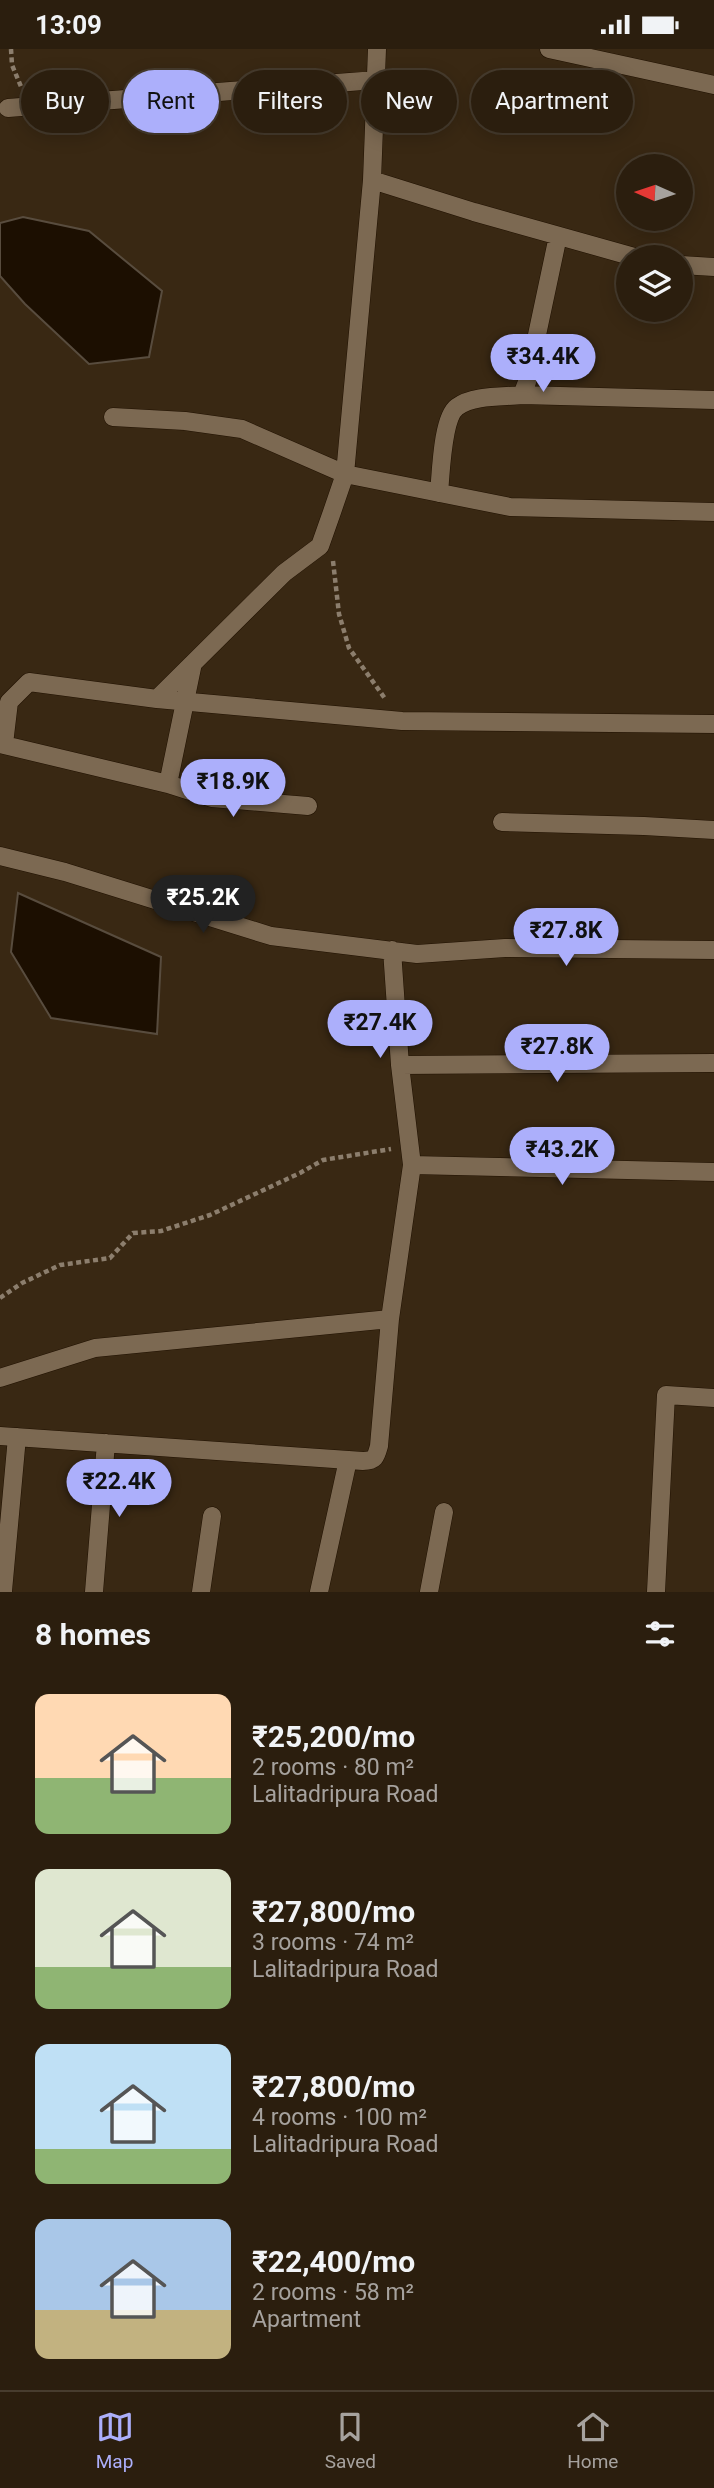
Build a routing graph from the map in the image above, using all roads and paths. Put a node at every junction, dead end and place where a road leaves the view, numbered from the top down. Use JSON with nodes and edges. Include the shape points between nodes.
{"nodes":[{"id":1,"x":11,"y":49,"type":"edge"},
{"id":2,"x":377,"y":49,"type":"edge"},
{"id":3,"x":549,"y":49,"type":"edge"},
{"id":4,"x":376,"y":70,"type":"edge"},
{"id":5,"x":361,"y":81,"type":"edge"},
{"id":6,"x":714,"y":85,"type":"edge"},
{"id":7,"x":21,"y":89,"type":"edge"},
{"id":8,"x":109,"y":101,"type":"edge"},
{"id":9,"x":21,"y":107,"type":"edge"},
{"id":10,"x":8,"y":108,"type":"dead end"},
{"id":11,"x":374,"y":133,"type":"edge"},
{"id":12,"x":372,"y":180,"type":"junction"},
{"id":13,"x":558,"y":236,"type":"junction"},
{"id":14,"x":616,"y":252,"type":"edge"},
{"id":15,"x":693,"y":266,"type":"edge"},
{"id":16,"x":714,"y":267,"type":"edge"},
{"id":17,"x":522,"y":395,"type":"junction"},
{"id":18,"x":714,"y":400,"type":"edge"},
{"id":19,"x":114,"y":417,"type":"dead end"},
{"id":20,"x":345,"y":474,"type":"junction"},
{"id":21,"x":439,"y":492,"type":"junction"},
{"id":22,"x":714,"y":512,"type":"edge"},
{"id":23,"x":326,"y":530,"type":"junction"},
{"id":24,"x":192,"y":663,"type":"junction"},
{"id":25,"x":157,"y":699,"type":"junction"},
{"id":26,"x":184,"y":703,"type":"junction"},
{"id":27,"x":402,"y":720,"type":"junction"},
{"id":28,"x":714,"y":724,"type":"edge"},
{"id":29,"x":2,"y":744,"type":"edge"},
{"id":30,"x":168,"y":784,"type":"junction"},
{"id":31,"x":308,"y":806,"type":"dead end"},
{"id":32,"x":502,"y":823,"type":"dead end"},
{"id":33,"x":714,"y":830,"type":"edge"},
{"id":34,"x":0,"y":856,"type":"edge"},
{"id":35,"x":392,"y":950,"type":"junction"},
{"id":36,"x":714,"y":950,"type":"edge"},
{"id":37,"x":714,"y":1063,"type":"edge"},
{"id":38,"x":400,"y":1065,"type":"junction"},
{"id":39,"x":411,"y":1156,"type":"junction"},
{"id":40,"x":714,"y":1171,"type":"edge"},
{"id":41,"x":0,"y":1298,"type":"edge"},
{"id":42,"x":390,"y":1319,"type":"junction"},
{"id":43,"x":0,"y":1378,"type":"edge"},
{"id":44,"x":714,"y":1398,"type":"edge"},
{"id":45,"x":9,"y":1436,"type":"edge"},
{"id":46,"x":107,"y":1443,"type":"junction"},
{"id":47,"x":348,"y":1459,"type":"junction"},
{"id":48,"x":444,"y":1512,"type":"dead end"},
{"id":49,"x":212,"y":1516,"type":"dead end"},
{"id":50,"x":8,"y":1591,"type":"edge"},
{"id":51,"x":94,"y":1592,"type":"edge"},
{"id":52,"x":201,"y":1592,"type":"edge"},
{"id":53,"x":318,"y":1592,"type":"edge"},
{"id":54,"x":429,"y":1592,"type":"edge"},
{"id":55,"x":656,"y":1592,"type":"edge"}],
"edges":[{"from":1,"to":7,"type":"path"},
{"from":2,"to":4,"type":"street"},
{"from":3,"to":6,"type":"street"},
{"from":5,"to":8,"type":"street"},
{"from":9,"to":10,"type":"street"},
{"from":11,"to":12,"type":"street"},
{"from":12,"to":13,"type":"street"},
{"from":12,"to":20,"type":"street"},
{"from":13,"to":14,"type":"street"},
{"from":13,"to":17,"type":"street"},
{"from":15,"to":16,"type":"street"},
{"from":17,"to":18,"type":"street"},
{"from":17,"to":21,"type":"street","via":[[475,400],[452,412]]},
{"from":19,"to":20,"type":"street","via":[[242,429]]},
{"from":20,"to":21,"type":"street"},
{"from":20,"to":23,"type":"street"},
{"from":21,"to":22,"type":"street","via":[[510,507]]},
{"from":23,"to":24,"type":"street","via":[[320,545]]},
{"from":23,"to":27,"type":"path","via":[[349,648]]},
{"from":24,"to":25,"type":"street"},
{"from":24,"to":26,"type":"street"},
{"from":25,"to":26,"type":"street"},
{"from":25,"to":29,"type":"street","via":[[30,682],[9,702]]},
{"from":26,"to":27,"type":"street"},
{"from":26,"to":30,"type":"street"},
{"from":27,"to":28,"type":"street"},
{"from":29,"to":30,"type":"street"},
{"from":30,"to":31,"type":"street","via":[[212,798]]},
{"from":32,"to":33,"type":"street"},
{"from":34,"to":35,"type":"street","via":[[271,936]]},
{"from":35,"to":36,"type":"street","via":[[417,954],[505,948]]},
{"from":35,"to":38,"type":"street"},
{"from":37,"to":38,"type":"street"},
{"from":38,"to":39,"type":"street"},
{"from":39,"to":40,"type":"street"},
{"from":39,"to":41,"type":"path","via":[[371,1151],[323,1160],[210,1215],[161,1231],[133,1233],[110,1258],[60,1265]]},
{"from":39,"to":42,"type":"street"},
{"from":42,"to":43,"type":"street","via":[[95,1348]]},
{"from":42,"to":47,"type":"street","via":[[376,1457],[372,1461]]},
{"from":44,"to":55,"type":"street","via":[[666,1395]]},
{"from":45,"to":46,"type":"street"},
{"from":45,"to":50,"type":"street"},
{"from":46,"to":47,"type":"street"},
{"from":46,"to":51,"type":"street"},
{"from":47,"to":53,"type":"street"},
{"from":48,"to":54,"type":"street"},
{"from":49,"to":52,"type":"street"}]}
